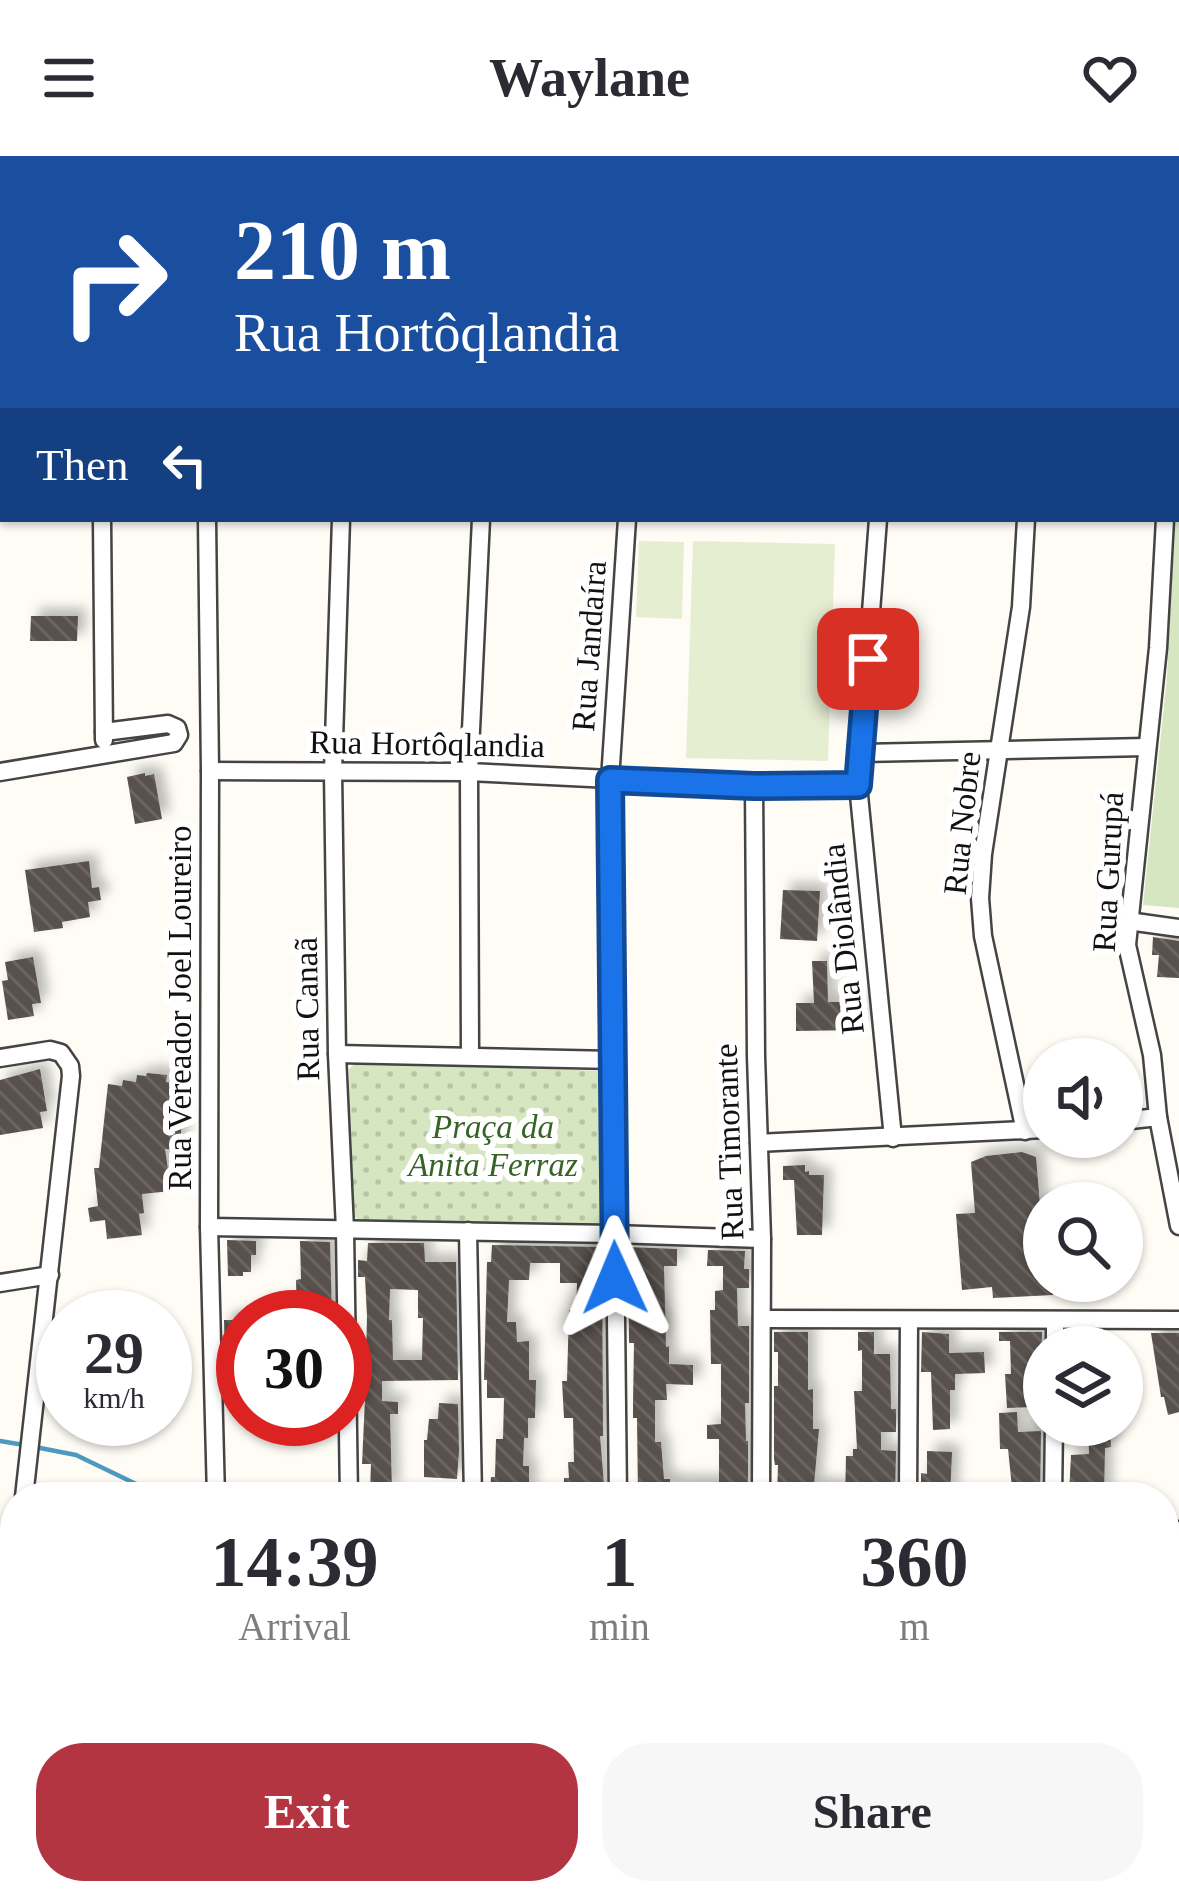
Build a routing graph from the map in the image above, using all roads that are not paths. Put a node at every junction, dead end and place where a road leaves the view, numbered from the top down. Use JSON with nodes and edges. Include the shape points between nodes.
{"nodes":[{"id":1,"x":102,"y":522,"type":"edge"},
{"id":2,"x":207,"y":522,"type":"edge"},
{"id":3,"x":341,"y":522,"type":"edge"},
{"id":4,"x":482,"y":522,"type":"edge"},
{"id":5,"x":627,"y":522,"type":"edge"},
{"id":6,"x":878,"y":522,"type":"edge"},
{"id":7,"x":1026,"y":522,"type":"edge"},
{"id":8,"x":1165,"y":522,"type":"edge"},
{"id":9,"x":104,"y":732,"type":"junction"},
{"id":10,"x":1146,"y":747,"type":"junction"},
{"id":11,"x":1000,"y":749,"type":"junction"},
{"id":12,"x":104,"y":753,"type":"junction"},
{"id":13,"x":862,"y":753,"type":"junction"},
{"id":14,"x":210,"y":771,"type":"junction"},
{"id":15,"x":0,"y":772,"type":"edge"},
{"id":16,"x":333,"y":772,"type":"junction"},
{"id":17,"x":469,"y":772,"type":"junction"},
{"id":18,"x":610,"y":780,"type":"junction"},
{"id":19,"x":858,"y":785,"type":"junction"},
{"id":20,"x":754,"y":786,"type":"junction"},
{"id":21,"x":1128,"y":921,"type":"junction"},
{"id":22,"x":1179,"y":928,"type":"edge"},
{"id":23,"x":337,"y":1054,"type":"junction"},
{"id":24,"x":470,"y":1055,"type":"junction"},
{"id":25,"x":0,"y":1058,"type":"edge"},
{"id":26,"x":614,"y":1060,"type":"junction"},
{"id":27,"x":1158,"y":1117,"type":"junction"},
{"id":28,"x":1143,"y":1119,"type":"edge"},
{"id":29,"x":1023,"y":1126,"type":"edge"},
{"id":30,"x":1023,"y":1131,"type":"edge"},
{"id":31,"x":893,"y":1138,"type":"junction"},
{"id":32,"x":759,"y":1143,"type":"junction"},
{"id":33,"x":209,"y":1226,"type":"junction"},
{"id":34,"x":1179,"y":1226,"type":"edge"},
{"id":35,"x":345,"y":1230,"type":"junction"},
{"id":36,"x":468,"y":1231,"type":"junction"},
{"id":37,"x":614,"y":1234,"type":"junction"},
{"id":38,"x":762,"y":1239,"type":"junction"},
{"id":39,"x":50,"y":1275,"type":"junction"},
{"id":40,"x":0,"y":1283,"type":"edge"},
{"id":41,"x":762,"y":1319,"type":"junction"},
{"id":42,"x":1055,"y":1320,"type":"junction"},
{"id":43,"x":1179,"y":1320,"type":"edge"},
{"id":44,"x":909,"y":1321,"type":"junction"},
{"id":45,"x":1055,"y":1326,"type":"edge"},
{"id":46,"x":1054,"y":1446,"type":"edge"},
{"id":47,"x":25,"y":1482,"type":"edge"},
{"id":48,"x":216,"y":1482,"type":"edge"},
{"id":49,"x":349,"y":1482,"type":"edge"},
{"id":50,"x":473,"y":1482,"type":"edge"},
{"id":51,"x":618,"y":1482,"type":"edge"},
{"id":52,"x":761,"y":1482,"type":"edge"},
{"id":53,"x":908,"y":1482,"type":"edge"},
{"id":54,"x":1053,"y":1482,"type":"edge"}],
"edges":[{"from":1,"to":9,"type":"street"},
{"from":2,"to":14,"type":"street","name":"Rua Vereador Joel Loureiro"},
{"from":3,"to":16,"type":"street","name":"Rua Canaã"},
{"from":4,"to":17,"type":"street"},
{"from":5,"to":18,"type":"street","name":"Rua Jandaíra"},
{"from":6,"to":13,"type":"street","name":"Rua Diolândia"},
{"from":7,"to":11,"type":"street","name":"Rua Nobre"},
{"from":8,"to":10,"type":"street","name":"Rua Gurupá"},
{"from":9,"to":12,"type":"street"},
{"from":9,"to":12,"type":"street","via":[[167,724],[179,734],[174,743]]},
{"from":10,"to":11,"type":"street"},
{"from":10,"to":21,"type":"street","name":"Rua Gurupá"},
{"from":11,"to":13,"type":"street"},
{"from":11,"to":29,"type":"street","name":"Rua Nobre","via":[[983,854],[983,936]]},
{"from":12,"to":15,"type":"street"},
{"from":13,"to":19,"type":"street","name":"Rua Diolândia"},
{"from":14,"to":16,"type":"street","name":"Rua Hortôqlandia"},
{"from":14,"to":33,"type":"street","name":"Rua Vereador Joel Loureiro"},
{"from":16,"to":17,"type":"street","name":"Rua Hortôqlandia"},
{"from":16,"to":23,"type":"street","name":"Rua Canaã"},
{"from":17,"to":18,"type":"street","name":"Rua Hortôqlandia"},
{"from":17,"to":24,"type":"street"},
{"from":18,"to":20,"type":"street","name":"Rua Hortôqlandia"},
{"from":18,"to":26,"type":"street","name":"Rua Jandaíra"},
{"from":19,"to":20,"type":"street","name":"Rua Hortôqlandia"},
{"from":19,"to":31,"type":"street","name":"Rua Diolândia"},
{"from":20,"to":32,"type":"street","name":"Rua Timorante"},
{"from":21,"to":22,"type":"street"},
{"from":21,"to":27,"type":"street","name":"Rua Gurupá"},
{"from":23,"to":24,"type":"street"},
{"from":23,"to":35,"type":"street","name":"Rua Canaã"},
{"from":24,"to":26,"type":"street"},
{"from":25,"to":39,"type":"street","via":[[50,1050],[70,1066]]},
{"from":26,"to":37,"type":"street","name":"Rua Jandaíra"},
{"from":27,"to":28,"type":"street"},
{"from":27,"to":34,"type":"street","name":"Rua Gurupá"},
{"from":30,"to":31,"type":"street"},
{"from":31,"to":32,"type":"street"},
{"from":32,"to":38,"type":"street","name":"Rua Timorante"},
{"from":33,"to":35,"type":"street"},
{"from":33,"to":48,"type":"street","name":"Rua Vereador Joel Loureiro"},
{"from":35,"to":36,"type":"street"},
{"from":35,"to":49,"type":"street","name":"Rua Canaã"},
{"from":36,"to":37,"type":"street"},
{"from":36,"to":50,"type":"street"},
{"from":37,"to":38,"type":"street"},
{"from":37,"to":51,"type":"street","name":"Rua Jandaíra"},
{"from":38,"to":41,"type":"street","name":"Rua Timorante"},
{"from":39,"to":40,"type":"street"},
{"from":39,"to":47,"type":"street"},
{"from":41,"to":44,"type":"street"},
{"from":41,"to":52,"type":"street","name":"Rua Timorante"},
{"from":42,"to":43,"type":"street"},
{"from":42,"to":44,"type":"street"},
{"from":42,"to":45,"type":"street"},
{"from":44,"to":53,"type":"street"},
{"from":46,"to":54,"type":"street"}]}
